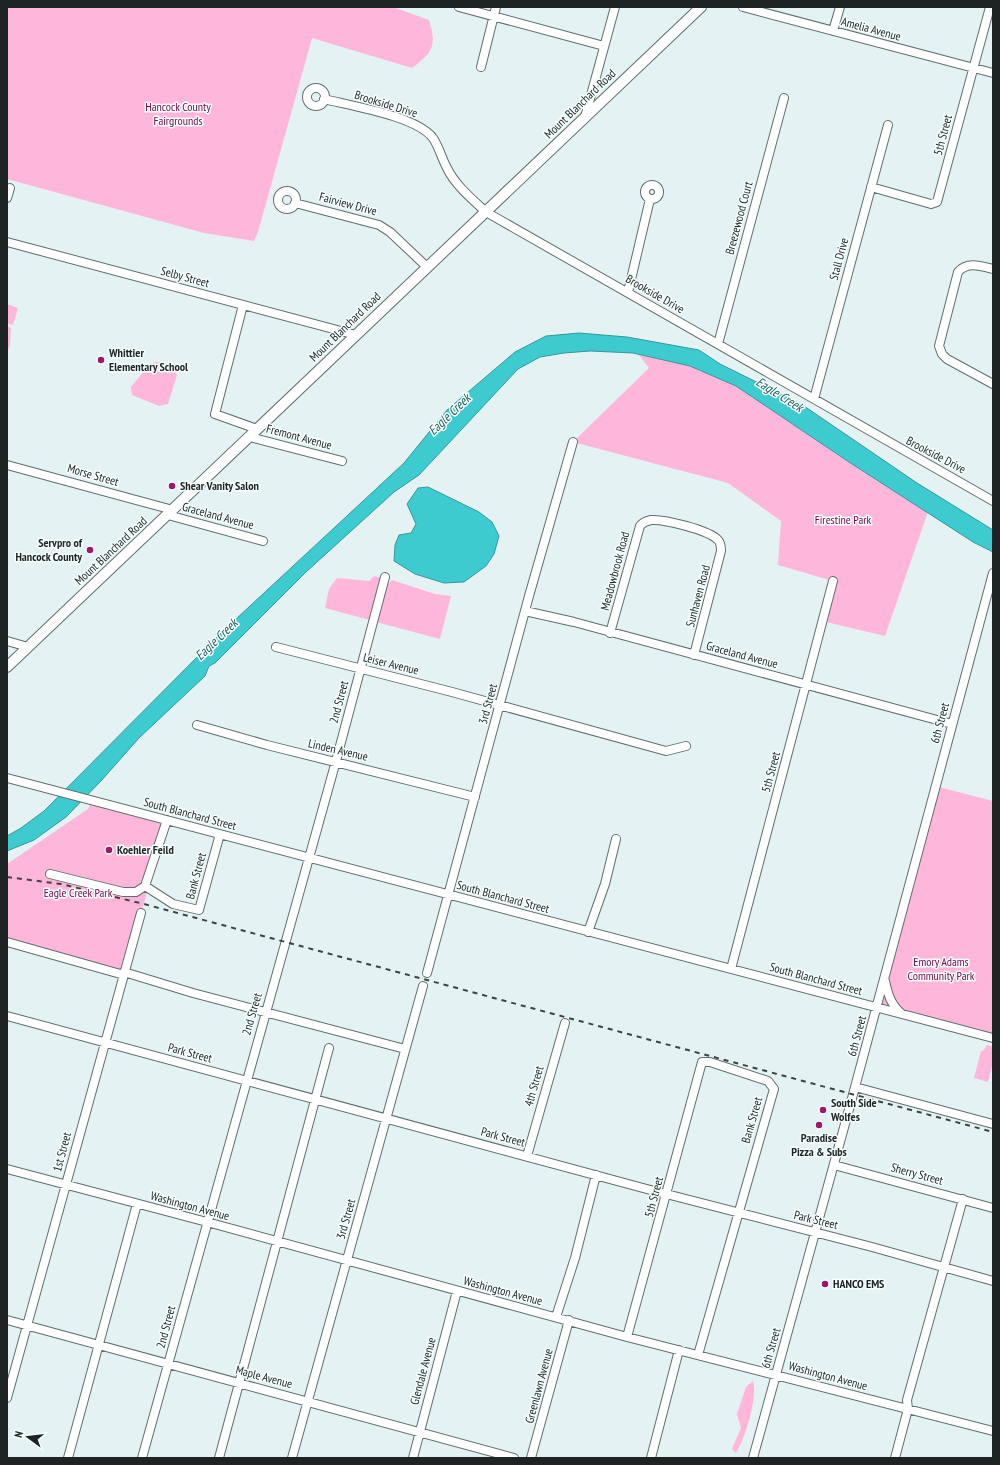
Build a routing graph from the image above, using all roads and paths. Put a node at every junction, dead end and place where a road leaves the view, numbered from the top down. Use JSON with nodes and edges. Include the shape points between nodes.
{"nodes":[{"id":1,"x":459,"y":7,"type":"edge"},
{"id":2,"x":496,"y":7,"type":"edge"},
{"id":3,"x":615,"y":7,"type":"edge"},
{"id":4,"x":701,"y":7,"type":"edge"},
{"id":5,"x":743,"y":7,"type":"edge"},
{"id":6,"x":840,"y":7,"type":"edge"},
{"id":7,"x":990,"y":7,"type":"edge"},
{"id":8,"x":494,"y":16,"type":"junction"},
{"id":9,"x":834,"y":31,"type":"junction"},
{"id":10,"x":604,"y":46,"type":"junction"},
{"id":11,"x":481,"y":67,"type":"dead end"},
{"id":12,"x":974,"y":68,"type":"junction"},
{"id":13,"x":993,"y":73,"type":"edge"},
{"id":14,"x":784,"y":98,"type":"dead end"},
{"id":15,"x":324,"y":99,"type":"dead end"},
{"id":16,"x":585,"y":117,"type":"junction"},
{"id":17,"x":888,"y":125,"type":"dead end"},
{"id":18,"x":871,"y":187,"type":"junction"},
{"id":19,"x":10,"y":188,"type":"dead end"},
{"id":20,"x":7,"y":198,"type":"edge"},
{"id":21,"x":650,"y":199,"type":"dead end"},
{"id":22,"x":296,"y":202,"type":"dead end"},
{"id":23,"x":486,"y":212,"type":"junction"},
{"id":24,"x":7,"y":242,"type":"edge"},
{"id":25,"x":427,"y":268,"type":"junction"},
{"id":26,"x":993,"y":269,"type":"edge"},
{"id":27,"x":628,"y":292,"type":"junction"},
{"id":28,"x":243,"y":305,"type":"junction"},
{"id":29,"x":356,"y":335,"type":"junction"},
{"id":30,"x":718,"y":344,"type":"junction"},
{"id":31,"x":993,"y":384,"type":"edge"},
{"id":32,"x":814,"y":399,"type":"junction"},
{"id":33,"x":253,"y":433,"type":"junction"},
{"id":34,"x":573,"y":442,"type":"dead end"},
{"id":35,"x":342,"y":461,"type":"dead end"},
{"id":36,"x":7,"y":465,"type":"edge"},
{"id":37,"x":993,"y":501,"type":"edge"},
{"id":38,"x":170,"y":512,"type":"junction"},
{"id":39,"x":649,"y":521,"type":"joint"},
{"id":40,"x":263,"y":541,"type":"dead end"},
{"id":41,"x":993,"y":573,"type":"edge"},
{"id":42,"x":385,"y":577,"type":"dead end"},
{"id":43,"x":833,"y":581,"type":"dead end"},
{"id":44,"x":525,"y":611,"type":"junction"},
{"id":45,"x":610,"y":633,"type":"junction"},
{"id":46,"x":7,"y":642,"type":"edge"},
{"id":47,"x":28,"y":647,"type":"junction"},
{"id":48,"x":276,"y":647,"type":"dead end"},
{"id":49,"x":694,"y":655,"type":"junction"},
{"id":50,"x":7,"y":667,"type":"edge"},
{"id":51,"x":360,"y":669,"type":"junction"},
{"id":52,"x":806,"y":685,"type":"junction"},
{"id":53,"x":500,"y":705,"type":"junction"},
{"id":54,"x":197,"y":724,"type":"dead end"},
{"id":55,"x":952,"y":724,"type":"junction"},
{"id":56,"x":686,"y":746,"type":"dead end"},
{"id":57,"x":336,"y":762,"type":"junction"},
{"id":58,"x":7,"y":778,"type":"edge"},
{"id":59,"x":475,"y":797,"type":"junction"},
{"id":60,"x":167,"y":820,"type":"junction"},
{"id":61,"x":220,"y":834,"type":"junction"},
{"id":62,"x":616,"y":839,"type":"dead end"},
{"id":63,"x":309,"y":857,"type":"junction"},
{"id":64,"x":50,"y":874,"type":"dead end"},
{"id":65,"x":145,"y":886,"type":"junction"},
{"id":66,"x":448,"y":894,"type":"junction"},
{"id":67,"x":141,"y":913,"type":"dead end"},
{"id":68,"x":588,"y":932,"type":"junction"},
{"id":69,"x":7,"y":942,"type":"edge"},
{"id":70,"x":731,"y":969,"type":"junction"},
{"id":71,"x":124,"y":973,"type":"junction"},
{"id":72,"x":427,"y":973,"type":"dead end"},
{"id":73,"x":884,"y":979,"type":"junction"},
{"id":74,"x":423,"y":986,"type":"dead end"},
{"id":75,"x":877,"y":1008,"type":"junction"},
{"id":76,"x":266,"y":1011,"type":"junction"},
{"id":77,"x":902,"y":1015,"type":"junction"},
{"id":78,"x":7,"y":1016,"type":"edge"},
{"id":79,"x":565,"y":1023,"type":"dead end"},
{"id":80,"x":993,"y":1038,"type":"edge"},
{"id":81,"x":105,"y":1042,"type":"junction"},
{"id":82,"x":329,"y":1048,"type":"dead end"},
{"id":83,"x":405,"y":1049,"type":"junction"},
{"id":84,"x":702,"y":1062,"type":"joint"},
{"id":85,"x":246,"y":1081,"type":"junction"},
{"id":86,"x":855,"y":1087,"type":"junction"},
{"id":87,"x":315,"y":1100,"type":"junction"},
{"id":88,"x":386,"y":1118,"type":"junction"},
{"id":89,"x":993,"y":1124,"type":"edge"},
{"id":90,"x":527,"y":1156,"type":"junction"},
{"id":91,"x":834,"y":1164,"type":"junction"},
{"id":92,"x":7,"y":1169,"type":"edge"},
{"id":93,"x":596,"y":1175,"type":"junction"},
{"id":94,"x":65,"y":1185,"type":"junction"},
{"id":95,"x":667,"y":1194,"type":"junction"},
{"id":96,"x":963,"y":1199,"type":"junction"},
{"id":97,"x":136,"y":1204,"type":"junction"},
{"id":98,"x":993,"y":1208,"type":"edge"},
{"id":99,"x":738,"y":1212,"type":"junction"},
{"id":100,"x":207,"y":1222,"type":"junction"},
{"id":101,"x":816,"y":1232,"type":"junction"},
{"id":102,"x":277,"y":1242,"type":"junction"},
{"id":103,"x":347,"y":1260,"type":"junction"},
{"id":104,"x":943,"y":1267,"type":"junction"},
{"id":105,"x":993,"y":1281,"type":"edge"},
{"id":106,"x":458,"y":1291,"type":"junction"},
{"id":107,"x":556,"y":1317,"type":"junction"},
{"id":108,"x":7,"y":1320,"type":"edge"},
{"id":109,"x":569,"y":1320,"type":"junction"},
{"id":110,"x":27,"y":1326,"type":"junction"},
{"id":111,"x":628,"y":1337,"type":"junction"},
{"id":112,"x":98,"y":1345,"type":"junction"},
{"id":113,"x":679,"y":1350,"type":"junction"},
{"id":114,"x":698,"y":1355,"type":"junction"},
{"id":115,"x":168,"y":1365,"type":"junction"},
{"id":116,"x":776,"y":1374,"type":"junction"},
{"id":117,"x":240,"y":1383,"type":"junction"},
{"id":118,"x":7,"y":1398,"type":"edge"},
{"id":119,"x":308,"y":1402,"type":"junction"},
{"id":120,"x":908,"y":1409,"type":"junction"},
{"id":121,"x":993,"y":1431,"type":"edge"},
{"id":122,"x":419,"y":1433,"type":"junction"},
{"id":123,"x":68,"y":1458,"type":"edge"},
{"id":124,"x":142,"y":1458,"type":"edge"},
{"id":125,"x":219,"y":1458,"type":"edge"},
{"id":126,"x":292,"y":1458,"type":"edge"},
{"id":127,"x":412,"y":1458,"type":"edge"},
{"id":128,"x":514,"y":1458,"type":"edge"},
{"id":129,"x":531,"y":1458,"type":"edge"},
{"id":130,"x":651,"y":1458,"type":"edge"},
{"id":131,"x":753,"y":1458,"type":"edge"},
{"id":132,"x":895,"y":1458,"type":"edge"}],
"edges":[{"from":1,"to":8,"type":"street"},
{"from":2,"to":8,"type":"street"},
{"from":3,"to":10,"type":"street"},
{"from":4,"to":16,"type":"main road","name":"Mount Blanchard Road"},
{"from":5,"to":9,"type":"street","name":"Amelia Avenue"},
{"from":6,"to":9,"type":"street"},
{"from":7,"to":12,"type":"street","name":"5th Street"},
{"from":8,"to":10,"type":"street"},
{"from":8,"to":11,"type":"street"},
{"from":9,"to":12,"type":"street","name":"Amelia Avenue"},
{"from":10,"to":16,"type":"street"},
{"from":12,"to":13,"type":"street","name":"Amelia Avenue"},
{"from":12,"to":18,"type":"street","name":"5th Street","via":[[936,203],[931,204]]},
{"from":14,"to":30,"type":"street","name":"Breezewood Court"},
{"from":15,"to":23,"type":"street","name":"Brookside Drive","via":[[391,116],[422,128],[432,138],[454,179]]},
{"from":16,"to":23,"type":"main road","name":"Mount Blanchard Road"},
{"from":17,"to":18,"type":"street","name":"Stall Drive"},
{"from":18,"to":32,"type":"street","name":"Stall Drive"},
{"from":19,"to":20,"type":"street"},
{"from":21,"to":27,"type":"street"},
{"from":22,"to":25,"type":"street","name":"Fairview Drive","via":[[379,225]]},
{"from":23,"to":25,"type":"main road","name":"Mount Blanchard Road"},
{"from":23,"to":27,"type":"street","name":"Brookside Drive"},
{"from":24,"to":28,"type":"street","name":"Selby Street"},
{"from":25,"to":29,"type":"main road","name":"Mount Blanchard Road"},
{"from":26,"to":31,"type":"street","via":[[975,265],[961,269],[940,341],[940,351],[947,359]]},
{"from":27,"to":30,"type":"street","name":"Brookside Drive"},
{"from":28,"to":29,"type":"street","name":"Selby Street"},
{"from":28,"to":33,"type":"street","name":"Fremont Avenue","via":[[215,414]]},
{"from":29,"to":33,"type":"main road","name":"Mount Blanchard Road"},
{"from":30,"to":32,"type":"street","name":"Brookside Drive"},
{"from":32,"to":37,"type":"street","name":"Brookside Drive"},
{"from":33,"to":35,"type":"street","name":"Fremont Avenue"},
{"from":33,"to":38,"type":"main road","name":"Mount Blanchard Road"},
{"from":34,"to":44,"type":"street","name":"3rd Street"},
{"from":36,"to":38,"type":"street","name":"Morse Street"},
{"from":38,"to":40,"type":"street","name":"Graceland Avenue"},
{"from":38,"to":47,"type":"main road","name":"Mount Blanchard Road"},
{"from":39,"to":45,"type":"street","name":"Meadowbrook Road","via":[[643,523],[638,530]]},
{"from":39,"to":49,"type":"street","name":"Sunhaven Road","via":[[666,522],[707,533],[721,544],[719,566]]},
{"from":41,"to":55,"type":"street","name":"6th Street"},
{"from":42,"to":51,"type":"street","name":"2nd Street"},
{"from":43,"to":52,"type":"street","name":"5th Street"},
{"from":44,"to":45,"type":"street","name":"Graceland Avenue"},
{"from":44,"to":53,"type":"street","name":"3rd Street"},
{"from":45,"to":49,"type":"street","name":"Graceland Avenue"},
{"from":46,"to":47,"type":"street"},
{"from":47,"to":50,"type":"main road","name":"Mount Blanchard Road"},
{"from":48,"to":51,"type":"street","name":"Leiser Avenue"},
{"from":49,"to":52,"type":"street","name":"Graceland Avenue"},
{"from":51,"to":53,"type":"street","name":"Leiser Avenue"},
{"from":51,"to":57,"type":"street","name":"2nd Street"},
{"from":52,"to":55,"type":"street","name":"Graceland Avenue"},
{"from":52,"to":70,"type":"street","name":"5th Street"},
{"from":53,"to":56,"type":"street","name":"Leiser Avenue","via":[[666,751]]},
{"from":53,"to":59,"type":"street","name":"3rd Street"},
{"from":54,"to":57,"type":"street","name":"Linden Avenue"},
{"from":55,"to":73,"type":"street","name":"6th Street"},
{"from":57,"to":59,"type":"street","name":"Linden Avenue"},
{"from":57,"to":63,"type":"street","name":"2nd Street"},
{"from":58,"to":60,"type":"street","name":"South Blanchard Street"},
{"from":59,"to":66,"type":"street","name":"3rd Street"},
{"from":60,"to":61,"type":"street","name":"South Blanchard Street"},
{"from":60,"to":65,"type":"street"},
{"from":61,"to":63,"type":"street","name":"South Blanchard Street"},
{"from":61,"to":65,"type":"street","name":"Bank Street","via":[[199,910],[173,904]]},
{"from":62,"to":68,"type":"street","via":[[605,884]]},
{"from":63,"to":66,"type":"street","name":"South Blanchard Street"},
{"from":63,"to":76,"type":"street","name":"2nd Street"},
{"from":64,"to":65,"type":"street","via":[[123,892],[136,892]]},
{"from":66,"to":68,"type":"street","name":"South Blanchard Street"},
{"from":66,"to":72,"type":"street","name":"3rd Street"},
{"from":67,"to":71,"type":"street","name":"1st Street"},
{"from":68,"to":70,"type":"street","name":"South Blanchard Street"},
{"from":69,"to":71,"type":"street"},
{"from":70,"to":75,"type":"street","name":"South Blanchard Street"},
{"from":71,"to":76,"type":"street"},
{"from":71,"to":81,"type":"street","name":"1st Street"},
{"from":73,"to":75,"type":"street","name":"6th Street"},
{"from":73,"to":77,"type":"street","via":[[889,999]]},
{"from":74,"to":83,"type":"street","name":"3rd Street"},
{"from":75,"to":77,"type":"street","name":"South Blanchard Street"},
{"from":75,"to":86,"type":"street","name":"6th Street"},
{"from":76,"to":83,"type":"street"},
{"from":76,"to":85,"type":"street","name":"2nd Street"},
{"from":77,"to":80,"type":"street","name":"South Blanchard Street"},
{"from":78,"to":81,"type":"street","name":"Park Street"},
{"from":79,"to":90,"type":"street","name":"4th Street"},
{"from":81,"to":85,"type":"street","name":"Park Street"},
{"from":81,"to":94,"type":"street","name":"1st Street"},
{"from":82,"to":87,"type":"street"},
{"from":83,"to":88,"type":"street","name":"3rd Street"},
{"from":84,"to":95,"type":"street","name":"5th Street"},
{"from":84,"to":99,"type":"street","name":"Bank Street","via":[[710,1062],[768,1081],[774,1089]]},
{"from":85,"to":87,"type":"street","name":"Park Street"},
{"from":85,"to":100,"type":"street","name":"2nd Street"},
{"from":86,"to":89,"type":"street"},
{"from":86,"to":91,"type":"street","name":"6th Street"},
{"from":87,"to":88,"type":"street","name":"Park Street"},
{"from":87,"to":102,"type":"street"},
{"from":88,"to":90,"type":"street","name":"Park Street"},
{"from":88,"to":103,"type":"street","name":"3rd Street"},
{"from":90,"to":93,"type":"street","name":"Park Street"},
{"from":91,"to":96,"type":"street","name":"Sherry Street"},
{"from":91,"to":101,"type":"street","name":"6th Street"},
{"from":92,"to":94,"type":"street","name":"Washington Avenue"},
{"from":93,"to":95,"type":"street","name":"Park Street"},
{"from":93,"to":107,"type":"street","via":[[575,1258]]},
{"from":94,"to":97,"type":"street","name":"Washington Avenue"},
{"from":94,"to":110,"type":"street","name":"1st Street"},
{"from":95,"to":99,"type":"street","name":"Park Street"},
{"from":95,"to":111,"type":"street","name":"5th Street"},
{"from":96,"to":98,"type":"street","name":"Sherry Street"},
{"from":96,"to":104,"type":"street"},
{"from":97,"to":100,"type":"street","name":"Washington Avenue"},
{"from":97,"to":112,"type":"street"},
{"from":99,"to":101,"type":"street","name":"Park Street"},
{"from":99,"to":114,"type":"street"},
{"from":100,"to":102,"type":"street","name":"Washington Avenue"},
{"from":100,"to":115,"type":"street","name":"2nd Street"},
{"from":101,"to":104,"type":"street","name":"Park Street"},
{"from":101,"to":116,"type":"street","name":"6th Street"},
{"from":102,"to":103,"type":"street","name":"Washington Avenue"},
{"from":102,"to":117,"type":"street"},
{"from":103,"to":106,"type":"street","name":"Washington Avenue"},
{"from":103,"to":119,"type":"street","name":"3rd Street"},
{"from":104,"to":105,"type":"street","name":"Park Street"},
{"from":104,"to":120,"type":"street","via":[[906,1400]]},
{"from":106,"to":107,"type":"street","name":"Washington Avenue"},
{"from":106,"to":122,"type":"street","name":"Glendale Avenue"},
{"from":107,"to":109,"type":"street","name":"Washington Avenue"},
{"from":108,"to":110,"type":"street","name":"Maple Avenue"},
{"from":109,"to":111,"type":"street","name":"Washington Avenue"},
{"from":109,"to":129,"type":"street","name":"Greenlawn Avenue"},
{"from":110,"to":112,"type":"street","name":"Maple Avenue"},
{"from":110,"to":118,"type":"street","name":"1st Street"},
{"from":111,"to":113,"type":"street","name":"Washington Avenue"},
{"from":112,"to":115,"type":"street","name":"Maple Avenue"},
{"from":112,"to":123,"type":"street"},
{"from":113,"to":114,"type":"street","name":"Washington Avenue"},
{"from":113,"to":130,"type":"street"},
{"from":114,"to":116,"type":"street","name":"Washington Avenue"},
{"from":115,"to":117,"type":"street","name":"Maple Avenue"},
{"from":115,"to":124,"type":"street","name":"2nd Street"},
{"from":116,"to":120,"type":"street","name":"Washington Avenue"},
{"from":116,"to":131,"type":"street","name":"6th Street"},
{"from":117,"to":119,"type":"street","name":"Maple Avenue"},
{"from":117,"to":125,"type":"street"},
{"from":119,"to":122,"type":"street","name":"Maple Avenue"},
{"from":119,"to":126,"type":"street","name":"3rd Street"},
{"from":120,"to":121,"type":"street","name":"Washington Avenue"},
{"from":120,"to":132,"type":"street"},
{"from":122,"to":127,"type":"street","name":"Glendale Avenue"},
{"from":122,"to":128,"type":"street","name":"Maple Avenue"}]}
